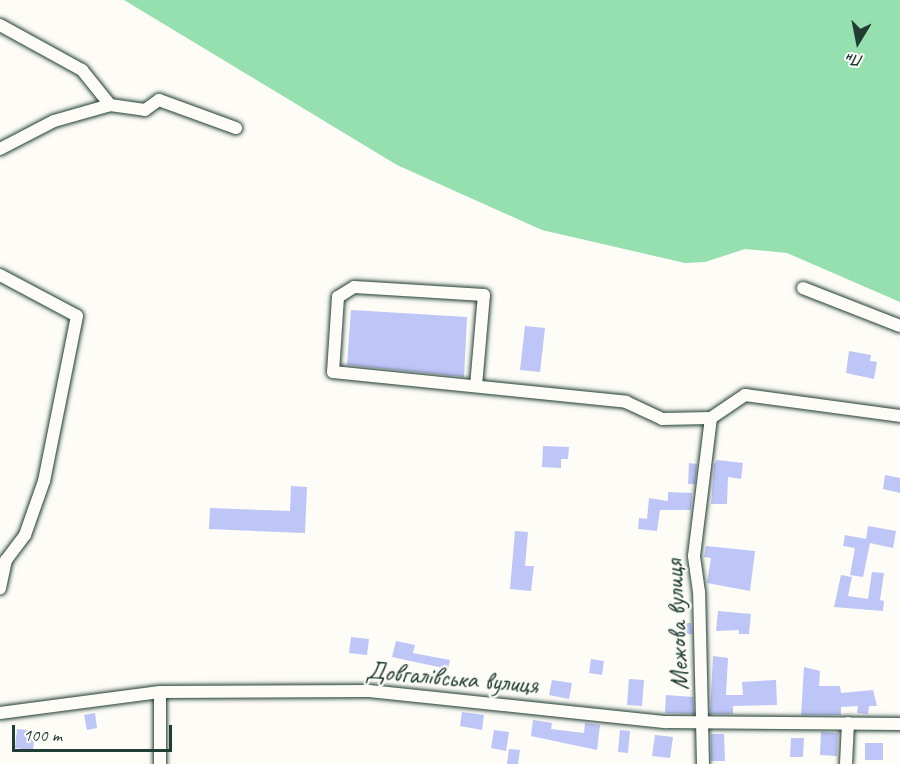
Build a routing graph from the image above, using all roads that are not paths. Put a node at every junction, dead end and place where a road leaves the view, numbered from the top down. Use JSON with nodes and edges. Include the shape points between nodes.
{"nodes":[{"id":1,"x":0,"y":25,"type":"edge"},
{"id":2,"x":110,"y":105,"type":"junction"},
{"id":3,"x":236,"y":128,"type":"dead end"},
{"id":4,"x":0,"y":149,"type":"edge"},
{"id":5,"x":0,"y":275,"type":"edge"},
{"id":6,"x":803,"y":288,"type":"dead end"},
{"id":7,"x":900,"y":326,"type":"edge"},
{"id":8,"x":476,"y":386,"type":"junction"},
{"id":9,"x":900,"y":416,"type":"edge"},
{"id":10,"x":711,"y":418,"type":"junction"},
{"id":11,"x":3,"y":559,"type":"edge"},
{"id":12,"x":0,"y":588,"type":"edge"},
{"id":13,"x":160,"y":692,"type":"junction"},
{"id":14,"x":0,"y":713,"type":"edge"},
{"id":15,"x":704,"y":723,"type":"junction"},
{"id":16,"x":848,"y":723,"type":"junction"},
{"id":17,"x":900,"y":724,"type":"edge"},
{"id":18,"x":160,"y":764,"type":"edge"},
{"id":19,"x":703,"y":764,"type":"edge"},
{"id":20,"x":846,"y":764,"type":"edge"}],
"edges":[{"from":1,"to":2,"type":"street","via":[[82,70]]},
{"from":2,"to":3,"type":"street","via":[[145,110],[159,100]]},
{"from":2,"to":4,"type":"street","via":[[54,121]]},
{"from":5,"to":11,"type":"street","via":[[77,316],[44,481],[25,535]]},
{"from":6,"to":7,"type":"street"},
{"from":8,"to":8,"type":"street","via":[[333,372],[338,297],[354,287],[484,295]]},
{"from":8,"to":10,"type":"street","via":[[626,402],[662,419]]},
{"from":9,"to":10,"type":"street","via":[[745,395]]},
{"from":10,"to":15,"type":"street","name":"Межова вулиця","via":[[694,556]]},
{"from":11,"to":12,"type":"street"},
{"from":13,"to":14,"type":"street","name":"Довгалівська вулиця"},
{"from":13,"to":15,"type":"street","name":"Довгалівська вулиця","via":[[369,691]]},
{"from":13,"to":18,"type":"street"},
{"from":15,"to":16,"type":"street","name":"Довгалівська вулиця"},
{"from":15,"to":19,"type":"street","name":"Межова вулиця"},
{"from":16,"to":17,"type":"street","name":"Довгалівська вулиця"},
{"from":16,"to":20,"type":"street"}]}
